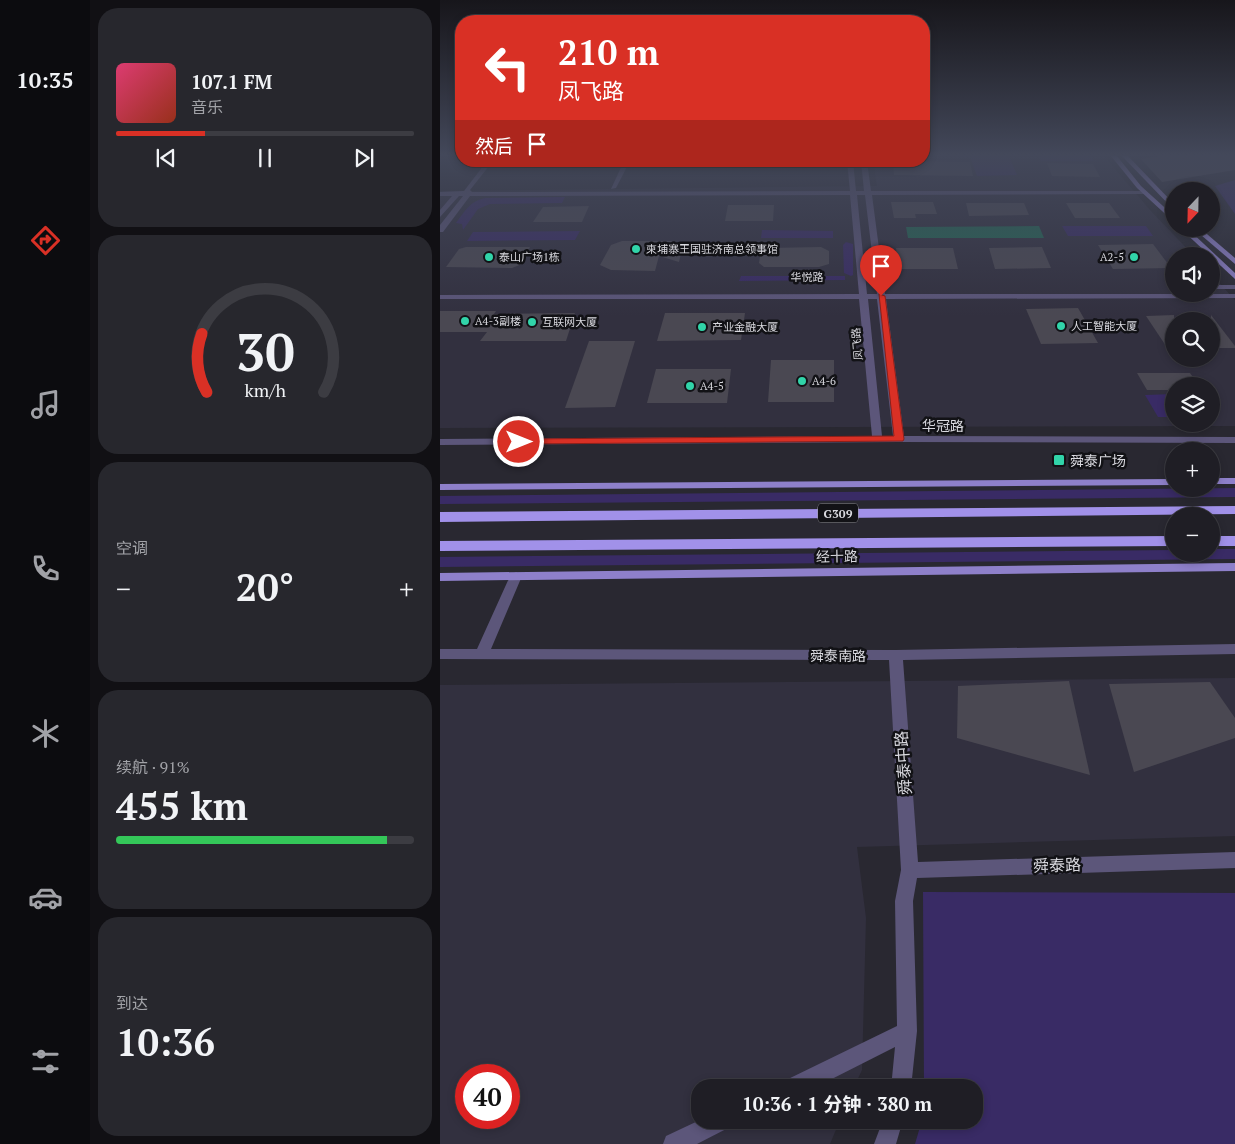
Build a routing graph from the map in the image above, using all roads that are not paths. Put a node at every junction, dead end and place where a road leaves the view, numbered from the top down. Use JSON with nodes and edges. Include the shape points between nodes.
{"nodes":[{"id":1,"x":455,"y":209,"type":"edge"},
{"id":2,"x":855,"y":209,"type":"edge"},
{"id":3,"x":870,"y":209,"type":"edge"},
{"id":4,"x":440,"y":230,"type":"edge"},
{"id":5,"x":1194,"y":238,"type":"edge"},
{"id":6,"x":1207,"y":238,"type":"edge"},
{"id":7,"x":1235,"y":262,"type":"edge"},
{"id":8,"x":1235,"y":276,"type":"edge"},
{"id":9,"x":1220,"y":287,"type":"edge"},
{"id":10,"x":1235,"y":287,"type":"edge"},
{"id":11,"x":1165,"y":288,"type":"edge"},
{"id":12,"x":440,"y":289,"type":"edge"},
{"id":13,"x":863,"y":292,"type":"junction"},
{"id":14,"x":881,"y":292,"type":"junction"},
{"id":15,"x":1235,"y":296,"type":"edge"},
{"id":16,"x":440,"y":297,"type":"edge"},
{"id":17,"x":877,"y":439,"type":"junction"},
{"id":18,"x":899,"y":439,"type":"junction"},
{"id":19,"x":1235,"y":440,"type":"edge"},
{"id":20,"x":440,"y":442,"type":"edge"},
{"id":21,"x":1235,"y":480,"type":"edge"},
{"id":22,"x":1220,"y":481,"type":"edge"},
{"id":23,"x":1165,"y":482,"type":"edge"},
{"id":24,"x":440,"y":487,"type":"edge"},
{"id":25,"x":1235,"y":510,"type":"edge"},
{"id":26,"x":440,"y":517,"type":"edge"},
{"id":27,"x":1220,"y":541,"type":"edge"},
{"id":28,"x":1235,"y":541,"type":"edge"},
{"id":29,"x":1165,"y":542,"type":"edge"},
{"id":30,"x":440,"y":546,"type":"edge"},
{"id":31,"x":1235,"y":567,"type":"edge"},
{"id":32,"x":516,"y":576,"type":"junction"},
{"id":33,"x":440,"y":577,"type":"edge"},
{"id":34,"x":1235,"y":649,"type":"edge"},
{"id":35,"x":482,"y":653,"type":"junction"},
{"id":36,"x":440,"y":654,"type":"edge"},
{"id":37,"x":896,"y":655,"type":"junction"},
{"id":38,"x":1235,"y":860,"type":"edge"},
{"id":39,"x":910,"y":870,"type":"junction"},
{"id":40,"x":907,"y":1031,"type":"junction"},
{"id":41,"x":809,"y":1079,"type":"edge"},
{"id":42,"x":902,"y":1079,"type":"edge"},
{"id":43,"x":705,"y":1129,"type":"edge"},
{"id":44,"x":890,"y":1129,"type":"edge"},
{"id":45,"x":674,"y":1144,"type":"edge"},
{"id":46,"x":885,"y":1144,"type":"edge"}],
"edges":[{"from":1,"to":4,"type":"street"},
{"from":2,"to":13,"type":"street","name":"凤飞路"},
{"from":3,"to":14,"type":"street"},
{"from":5,"to":8,"type":"main road"},
{"from":6,"to":7,"type":"main road"},
{"from":9,"to":10,"type":"street"},
{"from":11,"to":14,"type":"street"},
{"from":12,"to":13,"type":"street","name":"华悦路"},
{"from":13,"to":14,"type":"street"},
{"from":13,"to":16,"type":"street"},
{"from":13,"to":17,"type":"street","name":"凤飞路"},
{"from":14,"to":15,"type":"street"},
{"from":14,"to":18,"type":"street"},
{"from":17,"to":18,"type":"street","name":"华冠路"},
{"from":17,"to":20,"type":"street","name":"华冠路"},
{"from":18,"to":19,"type":"street","name":"华冠路"},
{"from":21,"to":22,"type":"main road"},
{"from":23,"to":24,"type":"main road"},
{"from":25,"to":26,"type":"highway","number":"G309"},
{"from":27,"to":28,"type":"highway"},
{"from":29,"to":30,"type":"highway","name":"经十路"},
{"from":31,"to":32,"type":"main road","name":"经十路"},
{"from":32,"to":33,"type":"main road","name":"经十路"},
{"from":32,"to":35,"type":"street"},
{"from":34,"to":37,"type":"street","name":"舜泰南路"},
{"from":35,"to":36,"type":"street","name":"舜泰南路"},
{"from":35,"to":37,"type":"street","name":"舜泰南路"},
{"from":37,"to":39,"type":"street","name":"舜泰中路"},
{"from":38,"to":39,"type":"street","name":"舜泰路"},
{"from":39,"to":40,"type":"street","via":[[904,901]]},
{"from":40,"to":41,"type":"street"},
{"from":40,"to":42,"type":"street"},
{"from":43,"to":45,"type":"street"},
{"from":44,"to":46,"type":"street"}]}
